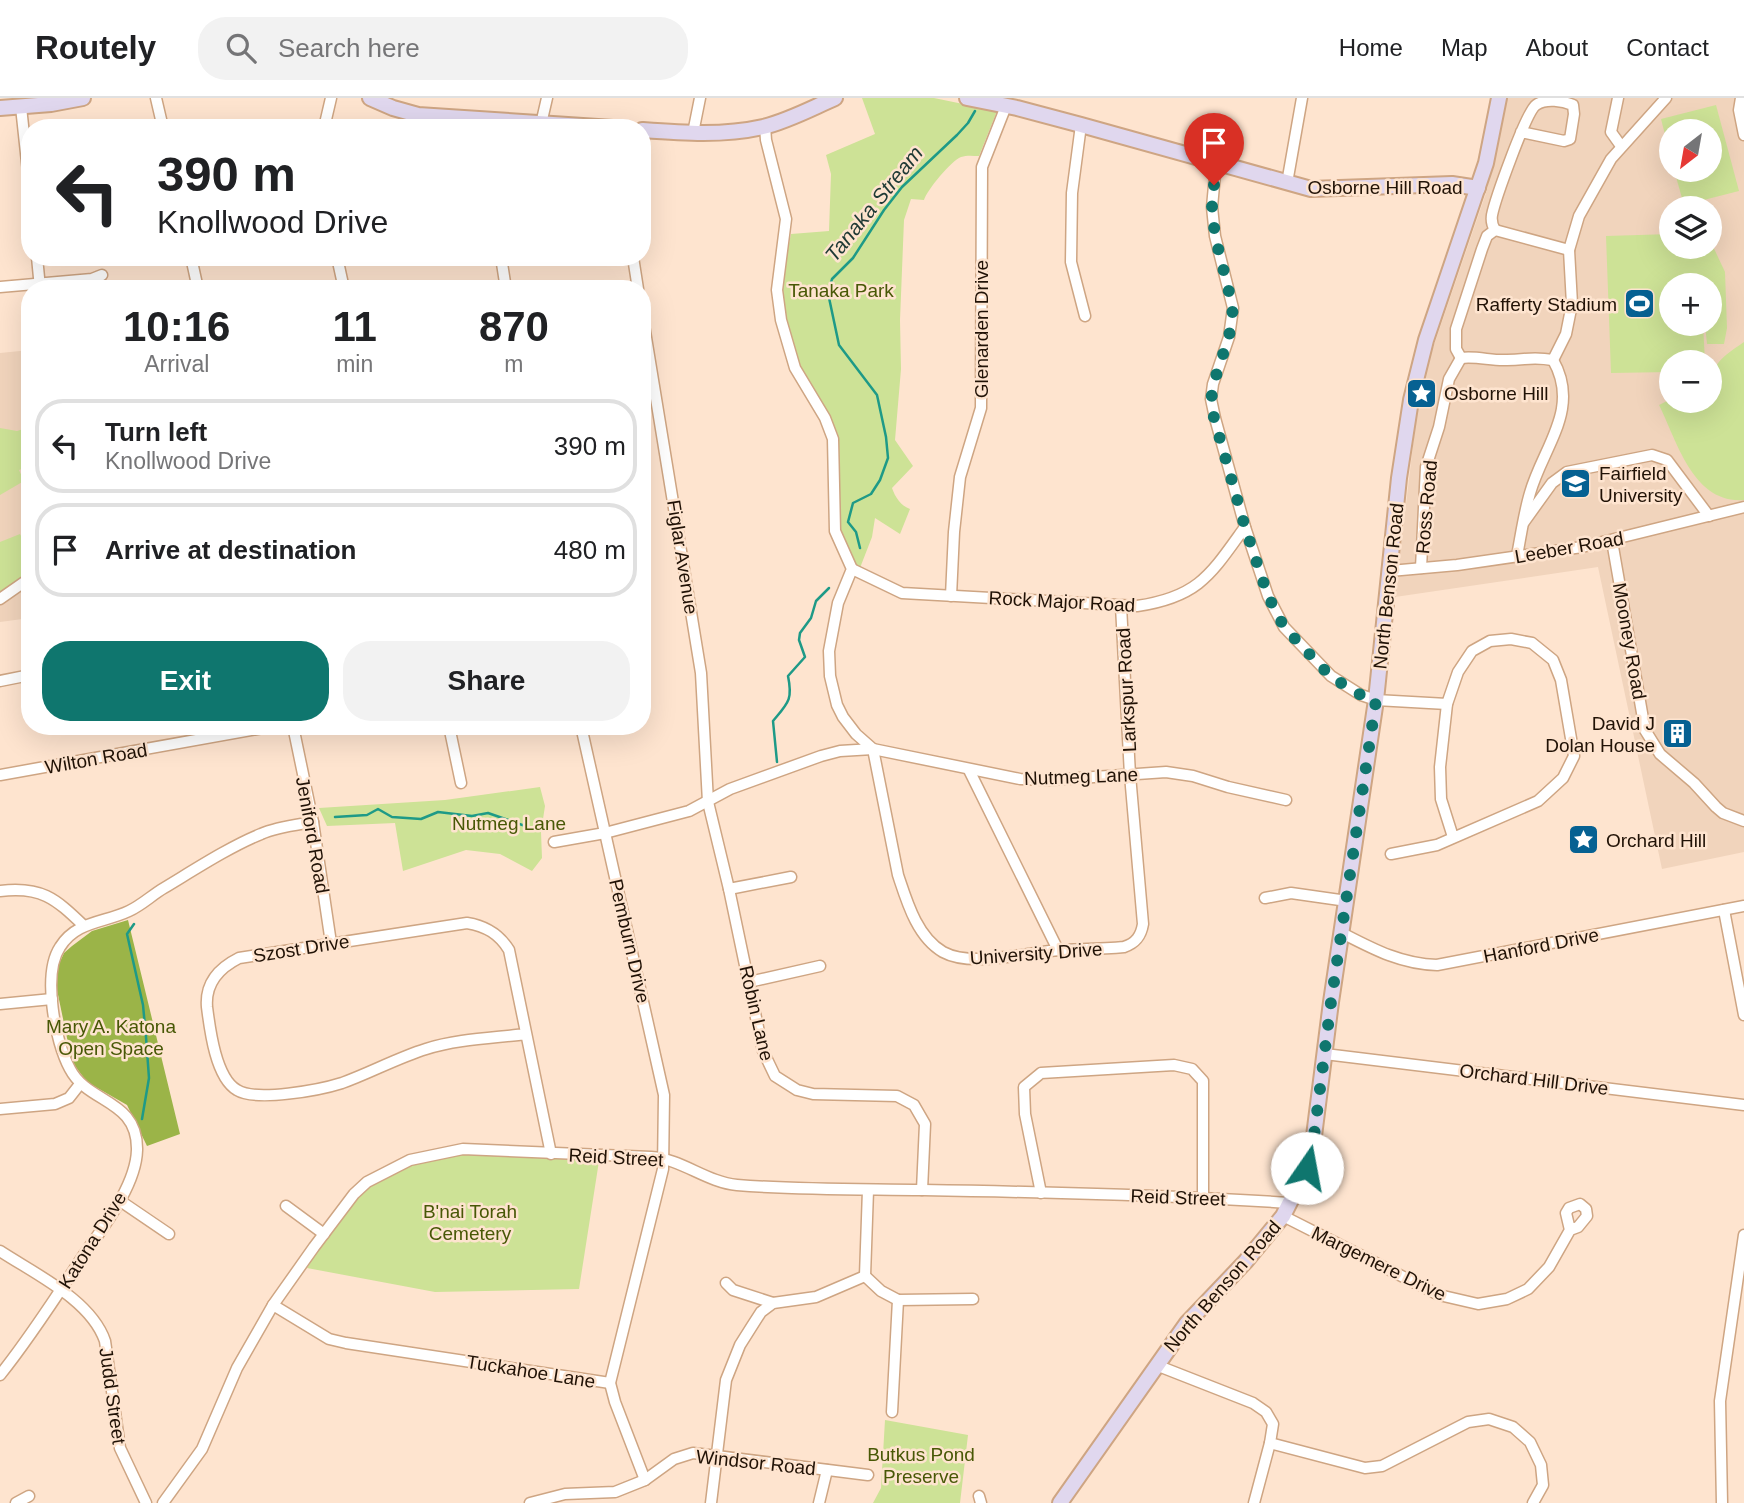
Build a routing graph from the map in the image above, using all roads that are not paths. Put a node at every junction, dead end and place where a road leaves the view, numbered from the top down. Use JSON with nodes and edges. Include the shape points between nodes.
{"nodes":[{"id":1,"x":83,"y":98,"type":"edge"},
{"id":2,"x":156,"y":98,"type":"edge"},
{"id":3,"x":331,"y":98,"type":"edge"},
{"id":4,"x":370,"y":98,"type":"edge"},
{"id":5,"x":547,"y":98,"type":"edge"},
{"id":6,"x":701,"y":98,"type":"edge"},
{"id":7,"x":835,"y":98,"type":"edge"},
{"id":8,"x":967,"y":98,"type":"edge"},
{"id":9,"x":1302,"y":98,"type":"edge"},
{"id":10,"x":1499,"y":98,"type":"edge"},
{"id":11,"x":1618,"y":98,"type":"edge"},
{"id":12,"x":1666,"y":98,"type":"edge"},
{"id":13,"x":1741,"y":98,"type":"edge"},
{"id":14,"x":1014,"y":104,"type":"edge"},
{"id":15,"x":21,"y":107,"type":"junction"},
{"id":16,"x":0,"y":108,"type":"edge"},
{"id":17,"x":22,"y":119,"type":"edge"},
{"id":18,"x":161,"y":119,"type":"edge"},
{"id":19,"x":326,"y":119,"type":"edge"},
{"id":20,"x":446,"y":119,"type":"edge"},
{"id":21,"x":542,"y":119,"type":"edge"},
{"id":22,"x":1081,"y":125,"type":"junction"},
{"id":23,"x":765,"y":127,"type":"junction"},
{"id":24,"x":651,"y":131,"type":"edge"},
{"id":25,"x":1521,"y":132,"type":"junction"},
{"id":26,"x":692,"y":133,"type":"junction"},
{"id":27,"x":1744,"y":135,"type":"edge"},
{"id":28,"x":1620,"y":146,"type":"junction"},
{"id":29,"x":1216,"y":164,"type":"junction"},
{"id":30,"x":1287,"y":183,"type":"junction"},
{"id":31,"x":1478,"y":188,"type":"junction"},
{"id":32,"x":1495,"y":230,"type":"junction"},
{"id":33,"x":1569,"y":250,"type":"junction"},
{"id":34,"x":102,"y":275,"type":"dead end"},
{"id":35,"x":85,"y":280,"type":"edge"},
{"id":36,"x":21,"y":286,"type":"edge"},
{"id":37,"x":0,"y":287,"type":"edge"},
{"id":38,"x":1085,"y":316,"type":"dead end"},
{"id":39,"x":1461,"y":358,"type":"junction"},
{"id":40,"x":1553,"y":360,"type":"junction"},
{"id":41,"x":651,"y":368,"type":"edge"},
{"id":42,"x":1744,"y":507,"type":"edge"},
{"id":43,"x":1709,"y":516,"type":"junction"},
{"id":44,"x":1524,"y":522,"type":"junction"},
{"id":45,"x":1245,"y":527,"type":"junction"},
{"id":46,"x":1612,"y":541,"type":"junction"},
{"id":47,"x":1517,"y":556,"type":"junction"},
{"id":48,"x":1421,"y":568,"type":"junction"},
{"id":49,"x":852,"y":569,"type":"junction"},
{"id":50,"x":1390,"y":571,"type":"junction"},
{"id":51,"x":21,"y":585,"type":"edge"},
{"id":52,"x":951,"y":596,"type":"junction"},
{"id":53,"x":0,"y":599,"type":"edge"},
{"id":54,"x":1121,"y":606,"type":"junction"},
{"id":55,"x":21,"y":677,"type":"edge"},
{"id":56,"x":0,"y":681,"type":"edge"},
{"id":57,"x":1376,"y":700,"type":"junction"},
{"id":58,"x":1447,"y":704,"type":"junction"},
{"id":59,"x":224,"y":735,"type":"edge"},
{"id":60,"x":295,"y":735,"type":"edge"},
{"id":61,"x":451,"y":735,"type":"edge"},
{"id":62,"x":583,"y":735,"type":"edge"},
{"id":63,"x":873,"y":749,"type":"junction"},
{"id":64,"x":969,"y":769,"type":"junction"},
{"id":65,"x":0,"y":775,"type":"edge"},
{"id":66,"x":1130,"y":775,"type":"junction"},
{"id":67,"x":461,"y":783,"type":"dead end"},
{"id":68,"x":1286,"y":800,"type":"dead end"},
{"id":69,"x":708,"y":802,"type":"junction"},
{"id":70,"x":1744,"y":821,"type":"edge"},
{"id":71,"x":313,"y":822,"type":"junction"},
{"id":72,"x":605,"y":833,"type":"junction"},
{"id":73,"x":1453,"y":837,"type":"junction"},
{"id":74,"x":554,"y":842,"type":"dead end"},
{"id":75,"x":1391,"y":854,"type":"dead end"},
{"id":76,"x":792,"y":877,"type":"dead end"},
{"id":77,"x":729,"y":889,"type":"junction"},
{"id":78,"x":0,"y":891,"type":"edge"},
{"id":79,"x":1265,"y":898,"type":"dead end"},
{"id":80,"x":1347,"y":901,"type":"junction"},
{"id":81,"x":1744,"y":906,"type":"edge"},
{"id":82,"x":1724,"y":910,"type":"junction"},
{"id":83,"x":84,"y":926,"type":"junction"},
{"id":84,"x":1342,"y":933,"type":"junction"},
{"id":85,"x":1137,"y":940,"type":"joint"},
{"id":86,"x":331,"y":943,"type":"junction"},
{"id":87,"x":1058,"y":950,"type":"junction"},
{"id":88,"x":820,"y":966,"type":"dead end"},
{"id":89,"x":749,"y":982,"type":"junction"},
{"id":90,"x":52,"y":999,"type":"junction"},
{"id":91,"x":0,"y":1004,"type":"edge"},
{"id":92,"x":1744,"y":1015,"type":"edge"},
{"id":93,"x":526,"y":1034,"type":"junction"},
{"id":94,"x":1325,"y":1054,"type":"junction"},
{"id":95,"x":80,"y":1084,"type":"junction"},
{"id":96,"x":1744,"y":1105,"type":"edge"},
{"id":97,"x":0,"y":1109,"type":"edge"},
{"id":98,"x":551,"y":1154,"type":"junction"},
{"id":99,"x":663,"y":1158,"type":"junction"},
{"id":100,"x":868,"y":1190,"type":"junction"},
{"id":101,"x":922,"y":1190,"type":"junction"},
{"id":102,"x":1041,"y":1193,"type":"junction"},
{"id":103,"x":1203,"y":1198,"type":"junction"},
{"id":104,"x":119,"y":1200,"type":"junction"},
{"id":105,"x":1291,"y":1203,"type":"junction"},
{"id":106,"x":286,"y":1206,"type":"dead end"},
{"id":107,"x":1283,"y":1216,"type":"junction"},
{"id":108,"x":1570,"y":1230,"type":"dead end"},
{"id":109,"x":169,"y":1234,"type":"dead end"},
{"id":110,"x":324,"y":1234,"type":"junction"},
{"id":111,"x":1744,"y":1235,"type":"edge"},
{"id":112,"x":0,"y":1251,"type":"edge"},
{"id":113,"x":865,"y":1276,"type":"junction"},
{"id":114,"x":726,"y":1283,"type":"dead end"},
{"id":115,"x":60,"y":1291,"type":"junction"},
{"id":116,"x":973,"y":1299,"type":"dead end"},
{"id":117,"x":898,"y":1300,"type":"junction"},
{"id":118,"x":773,"y":1303,"type":"junction"},
{"id":119,"x":273,"y":1304,"type":"junction"},
{"id":120,"x":1732,"y":1324,"type":"junction"},
{"id":121,"x":1744,"y":1326,"type":"edge"},
{"id":122,"x":1156,"y":1365,"type":"junction"},
{"id":123,"x":0,"y":1375,"type":"edge"},
{"id":124,"x":610,"y":1383,"type":"junction"},
{"id":125,"x":892,"y":1412,"type":"dead end"},
{"id":126,"x":1270,"y":1443,"type":"junction"},
{"id":127,"x":716,"y":1455,"type":"junction"},
{"id":128,"x":827,"y":1470,"type":"junction"},
{"id":129,"x":868,"y":1475,"type":"dead end"},
{"id":130,"x":645,"y":1480,"type":"junction"},
{"id":131,"x":29,"y":1496,"type":"dead end"},
{"id":132,"x":616,"y":1497,"type":"edge"},
{"id":133,"x":16,"y":1503,"type":"edge"},
{"id":134,"x":146,"y":1503,"type":"edge"},
{"id":135,"x":163,"y":1503,"type":"edge"},
{"id":136,"x":530,"y":1503,"type":"edge"},
{"id":137,"x":711,"y":1503,"type":"edge"},
{"id":138,"x":819,"y":1503,"type":"edge"},
{"id":139,"x":1060,"y":1503,"type":"edge"},
{"id":140,"x":1254,"y":1503,"type":"edge"},
{"id":141,"x":1534,"y":1503,"type":"edge"},
{"id":142,"x":1722,"y":1503,"type":"edge"}],
"edges":[{"from":1,"to":15,"type":"main road"},
{"from":2,"to":18,"type":"street"},
{"from":3,"to":19,"type":"street"},
{"from":4,"to":20,"type":"main road","via":[[418,115]]},
{"from":5,"to":21,"type":"street"},
{"from":6,"to":26,"type":"street"},
{"from":7,"to":23,"type":"main road"},
{"from":8,"to":14,"type":"main road","name":"Osborne Hill Road"},
{"from":9,"to":30,"type":"street"},
{"from":10,"to":31,"type":"main road","name":"North Benson Road"},
{"from":11,"to":28,"type":"street","via":[[1611,132]]},
{"from":12,"to":28,"type":"street"},
{"from":13,"to":27,"type":"street"},
{"from":14,"to":22,"type":"main road","name":"Osborne Hill Road"},
{"from":14,"to":52,"type":"street","name":"Glenarden Drive","via":[[982,167],[981,408],[960,477]]},
{"from":15,"to":16,"type":"main road"},
{"from":15,"to":17,"type":"street"},
{"from":22,"to":29,"type":"main road","name":"Osborne Hill Road"},
{"from":22,"to":38,"type":"street","via":[[1072,192],[1071,262]]},
{"from":23,"to":26,"type":"main road"},
{"from":23,"to":49,"type":"street","via":[[786,219],[777,290],[781,320],[795,368],[833,439],[835,531]]},
{"from":24,"to":26,"type":"main road"},
{"from":25,"to":25,"type":"street","via":[[1539,103],[1573,105],[1570,139]]},
{"from":25,"to":32,"type":"street","via":[[1492,214]]},
{"from":28,"to":33,"type":"street","via":[[1591,191]]},
{"from":29,"to":30,"type":"main road","name":"Osborne Hill Road"},
{"from":29,"to":45,"type":"street","via":[[1215,236],[1233,308],[1211,399]]},
{"from":30,"to":31,"type":"main road","name":"Osborne Hill Road","via":[[1321,190],[1444,184]]},
{"from":31,"to":50,"type":"main road","name":"North Benson Road","via":[[1416,375]]},
{"from":32,"to":33,"type":"street"},
{"from":32,"to":39,"type":"street","via":[[1484,242],[1456,329]]},
{"from":33,"to":40,"type":"street","via":[[1573,304]]},
{"from":34,"to":35,"type":"street"},
{"from":36,"to":37,"type":"street"},
{"from":39,"to":40,"type":"street","via":[[1533,356]]},
{"from":39,"to":48,"type":"street","name":"Ross Road","via":[[1449,379],[1426,467]]},
{"from":40,"to":44,"type":"street","via":[[1563,380],[1562,414],[1530,493]]},
{"from":41,"to":69,"type":"street","name":"Figlar Avenue","via":[[701,673]]},
{"from":42,"to":43,"type":"street","name":"Leeber Road"},
{"from":43,"to":44,"type":"street","via":[[1667,460],[1652,454],[1583,467],[1558,477]]},
{"from":43,"to":46,"type":"street","name":"Leeber Road"},
{"from":44,"to":47,"type":"street"},
{"from":45,"to":54,"type":"street","name":"Rock Major Road","via":[[1210,575],[1193,589],[1165,601]]},
{"from":45,"to":57,"type":"street","via":[[1268,596],[1284,627],[1331,677]]},
{"from":46,"to":47,"type":"street","name":"Leeber Road"},
{"from":46,"to":70,"type":"street","name":"Mooney Road","via":[[1645,730],[1660,754],[1716,807]]},
{"from":47,"to":48,"type":"street","name":"Leeber Road"},
{"from":48,"to":50,"type":"street","name":"Leeber Road"},
{"from":49,"to":52,"type":"street","name":"Rock Major Road","via":[[902,593]]},
{"from":49,"to":63,"type":"street","via":[[838,603],[829,651],[830,676],[843,717]]},
{"from":50,"to":57,"type":"main road","name":"North Benson Road"},
{"from":51,"to":53,"type":"street"},
{"from":52,"to":54,"type":"street","name":"Rock Major Road"},
{"from":54,"to":66,"type":"street","name":"Larkspur Road"},
{"from":55,"to":56,"type":"street"},
{"from":57,"to":58,"type":"street"},
{"from":57,"to":80,"type":"main road","name":"North Benson Road"},
{"from":58,"to":73,"type":"street","via":[[1441,799]]},
{"from":58,"to":73,"type":"street","via":[[1458,672],[1472,651],[1490,641],[1532,643],[1552,660],[1561,680],[1574,757],[1563,778],[1538,801]]},
{"from":59,"to":65,"type":"street","name":"Wilton Road"},
{"from":60,"to":71,"type":"street","name":"Jeniford Road"},
{"from":61,"to":67,"type":"street"},
{"from":62,"to":72,"type":"street","name":"Pemburn Drive"},
{"from":63,"to":64,"type":"street","name":"Nutmeg Lane"},
{"from":63,"to":69,"type":"street","name":"Nutmeg Lane","via":[[821,757],[730,789]]},
{"from":63,"to":87,"type":"street","name":"University Drive","via":[[904,894],[919,927],[935,946],[967,959]]},
{"from":64,"to":66,"type":"street","name":"Nutmeg Lane","via":[[1020,779]]},
{"from":64,"to":87,"type":"street"},
{"from":66,"to":68,"type":"street","name":"Nutmeg Lane","via":[[1179,773]]},
{"from":66,"to":85,"type":"street","name":"Larkspur Road","via":[[1143,924]]},
{"from":69,"to":72,"type":"street","name":"Nutmeg Lane"},
{"from":69,"to":77,"type":"street","name":"Robin Lane"},
{"from":71,"to":83,"type":"street","via":[[262,833],[129,911]]},
{"from":71,"to":86,"type":"street","name":"Jeniford Road"},
{"from":72,"to":74,"type":"street","name":"Nutmeg Lane"},
{"from":72,"to":99,"type":"street","name":"Pemburn Drive","via":[[662,1081]]},
{"from":73,"to":75,"type":"street"},
{"from":76,"to":77,"type":"street"},
{"from":77,"to":89,"type":"street","name":"Robin Lane"},
{"from":78,"to":83,"type":"street","via":[[44,894]]},
{"from":79,"to":80,"type":"street","via":[[1291,893]]},
{"from":80,"to":84,"type":"main road","name":"North Benson Road"},
{"from":81,"to":82,"type":"street","name":"Hanford Drive"},
{"from":82,"to":84,"type":"street","name":"Hanford Drive","via":[[1437,965],[1396,959]]},
{"from":82,"to":92,"type":"street"},
{"from":83,"to":90,"type":"street","via":[[65,940],[55,957],[50,975]]},
{"from":84,"to":94,"type":"main road","name":"North Benson Road"},
{"from":85,"to":87,"type":"street","name":"University Drive","via":[[1124,947]]},
{"from":86,"to":93,"type":"street","name":"Szost Drive","via":[[467,923],[491,930],[509,950]]},
{"from":86,"to":93,"type":"street","name":"Szost Drive","via":[[239,958],[216,974],[207,1005],[219,1070],[237,1091],[274,1095],[339,1083],[428,1048]]},
{"from":88,"to":89,"type":"street"},
{"from":89,"to":101,"type":"street","name":"Robin Lane","via":[[763,1051],[780,1080],[806,1093],[902,1097],[919,1110],[925,1124]]},
{"from":90,"to":91,"type":"street"},
{"from":90,"to":95,"type":"street","via":[[68,1067]]},
{"from":93,"to":98,"type":"street","name":"Szost Drive"},
{"from":94,"to":96,"type":"street","name":"Orchard Hill Drive"},
{"from":94,"to":105,"type":"main road","name":"North Benson Road","via":[[1309,1159]]},
{"from":95,"to":97,"type":"street","via":[[62,1102]]},
{"from":95,"to":104,"type":"street","name":"Katona Drive","via":[[121,1109],[135,1133],[135,1163]]},
{"from":98,"to":99,"type":"street","name":"Reid Street"},
{"from":98,"to":110,"type":"street","name":"Reid Street","via":[[463,1149],[410,1160],[367,1182]]},
{"from":99,"to":100,"type":"street","name":"Reid Street","via":[[729,1184]]},
{"from":99,"to":124,"type":"street","name":"Tuckahoe Lane"},
{"from":100,"to":101,"type":"street","name":"Reid Street"},
{"from":100,"to":113,"type":"street"},
{"from":101,"to":102,"type":"street","name":"Reid Street"},
{"from":102,"to":103,"type":"street","name":"Reid Street"},
{"from":102,"to":103,"type":"street","via":[[1024,1087],[1041,1073],[1174,1065],[1192,1069],[1203,1081]]},
{"from":103,"to":105,"type":"street","name":"Reid Street"},
{"from":104,"to":109,"type":"street"},
{"from":104,"to":115,"type":"street","name":"Katona Drive"},
{"from":105,"to":107,"type":"main road","name":"North Benson Road"},
{"from":106,"to":110,"type":"street"},
{"from":107,"to":108,"type":"street","name":"Margemere Drive","via":[[1439,1295],[1478,1304],[1507,1299],[1528,1289],[1549,1267]]},
{"from":107,"to":122,"type":"main road","name":"North Benson Road","via":[[1187,1323]]},
{"from":110,"to":119,"type":"street","name":"Reid Street"},
{"from":111,"to":120,"type":"street"},
{"from":112,"to":115,"type":"street","name":"Judd Street"},
{"from":113,"to":117,"type":"street","via":[[881,1292]]},
{"from":113,"to":118,"type":"street","via":[[816,1297]]},
{"from":114,"to":118,"type":"street","via":[[733,1290]]},
{"from":115,"to":123,"type":"street","name":"Katona Drive"},
{"from":115,"to":134,"type":"street","name":"Judd Street","via":[[88,1312],[103,1333],[120,1448]]},
{"from":116,"to":117,"type":"street"},
{"from":117,"to":125,"type":"street"},
{"from":118,"to":127,"type":"street","via":[[751,1326],[726,1380]]},
{"from":119,"to":124,"type":"street","name":"Tuckahoe Lane","via":[[329,1339],[346,1343]]},
{"from":119,"to":135,"type":"street","name":"Reid Street","via":[[237,1368],[202,1448]]},
{"from":120,"to":121,"type":"street"},
{"from":120,"to":142,"type":"street","via":[[1720,1401]]},
{"from":122,"to":126,"type":"street","via":[[1260,1407],[1273,1424]]},
{"from":122,"to":139,"type":"main road","name":"North Benson Road"},
{"from":124,"to":130,"type":"street"},
{"from":126,"to":140,"type":"street"},
{"from":126,"to":141,"type":"street","via":[[1365,1468],[1382,1466],[1468,1422],[1489,1419],[1513,1427],[1530,1442],[1541,1465],[1543,1485]]},
{"from":127,"to":128,"type":"street","name":"Windsor Road"},
{"from":127,"to":130,"type":"street","name":"Windsor Road","via":[[682,1455]]},
{"from":127,"to":137,"type":"street"},
{"from":128,"to":129,"type":"street","name":"Windsor Road"},
{"from":128,"to":138,"type":"street"},
{"from":130,"to":132,"type":"street","name":"Windsor Road"},
{"from":131,"to":133,"type":"street"},
{"from":132,"to":136,"type":"street","name":"Windsor Road","via":[[565,1494]]}]}
